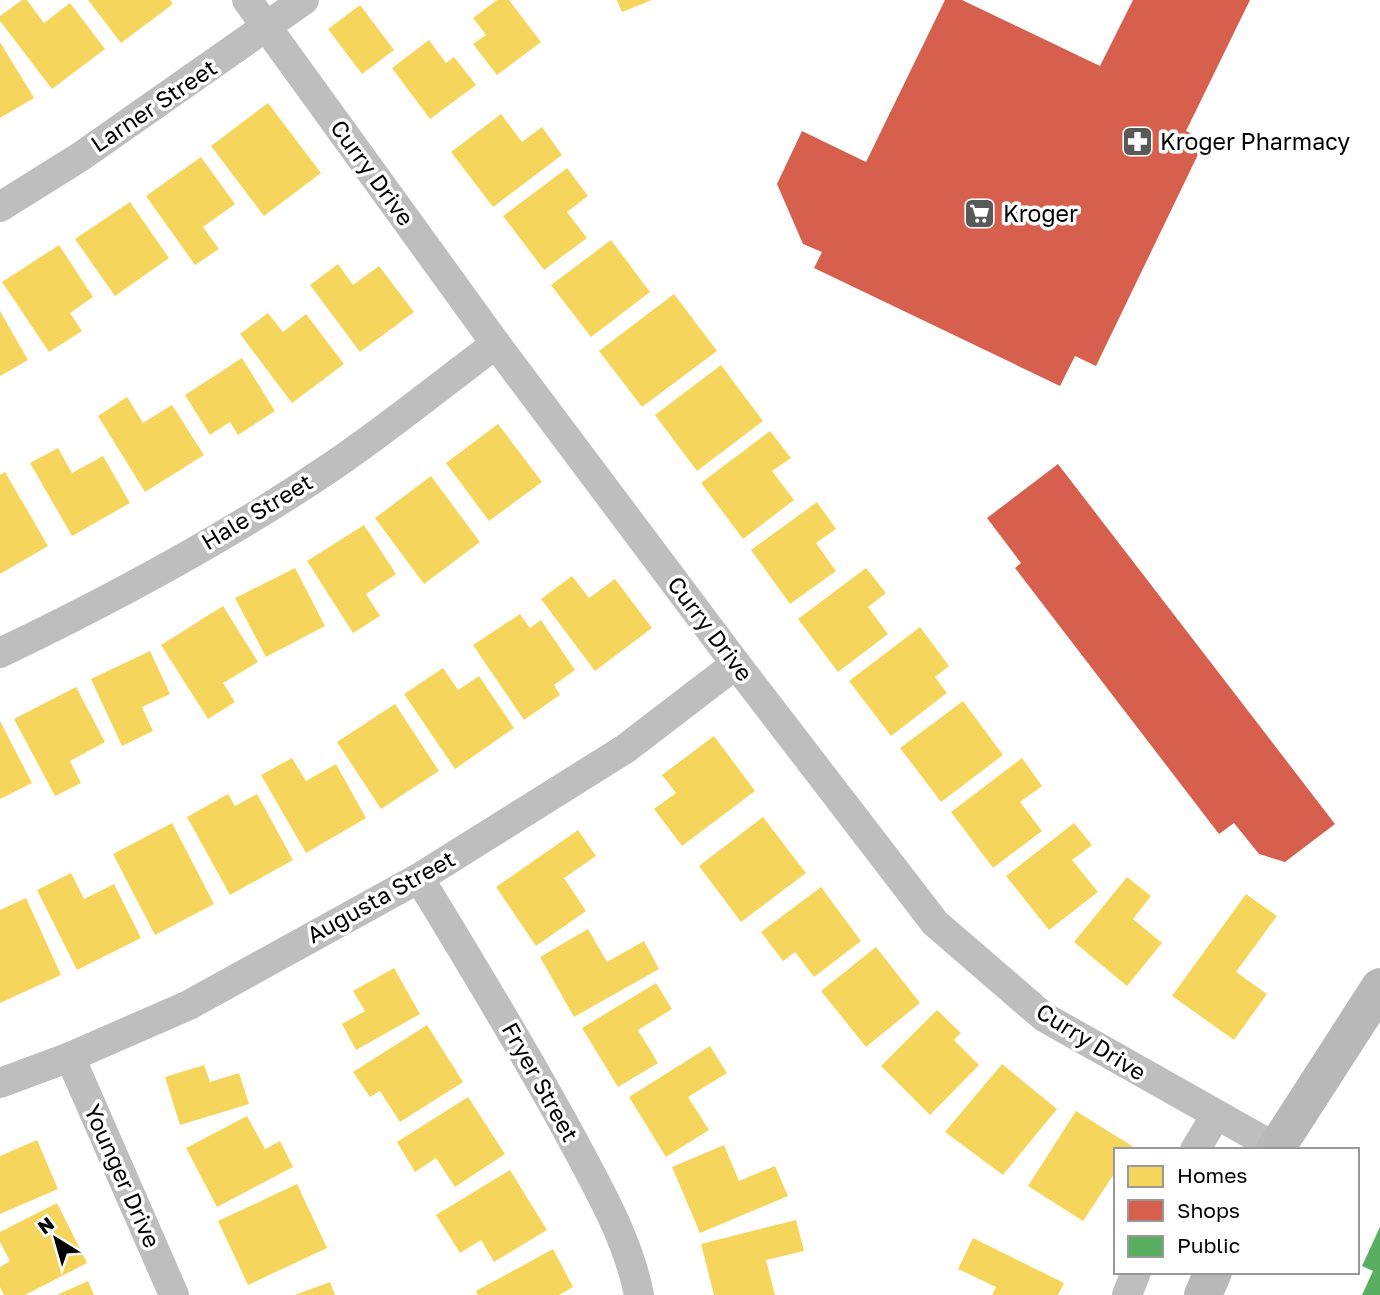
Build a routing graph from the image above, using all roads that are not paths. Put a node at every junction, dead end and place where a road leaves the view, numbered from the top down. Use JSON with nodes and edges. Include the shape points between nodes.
{"nodes":[{"id":1,"x":247,"y":0,"type":"edge"},
{"id":2,"x":304,"y":0,"type":"edge"},
{"id":3,"x":267,"y":28,"type":"junction"},
{"id":4,"x":0,"y":207,"type":"edge"},
{"id":5,"x":496,"y":344,"type":"junction"},
{"id":6,"x":0,"y":653,"type":"edge"},
{"id":7,"x":736,"y":664,"type":"junction"},
{"id":8,"x":419,"y":878,"type":"junction"},
{"id":9,"x":1380,"y":987,"type":"edge"},
{"id":10,"x":70,"y":1057,"type":"junction"},
{"id":11,"x":0,"y":1083,"type":"edge"},
{"id":12,"x":1216,"y":1115,"type":"junction"},
{"id":13,"x":1196,"y":1148,"type":"edge"},
{"id":14,"x":1274,"y":1148,"type":"edge"},
{"id":15,"x":1277,"y":1148,"type":"edge"},
{"id":16,"x":1135,"y":1274,"type":"edge"},
{"id":17,"x":1212,"y":1274,"type":"edge"},
{"id":18,"x":174,"y":1295,"type":"edge"},
{"id":19,"x":639,"y":1295,"type":"edge"},
{"id":20,"x":1127,"y":1295,"type":"edge"},
{"id":21,"x":1203,"y":1295,"type":"edge"}],
"edges":[{"from":1,"to":3,"type":"street","name":"Curry Drive"},
{"from":2,"to":3,"type":"street","name":"Larner Street"},
{"from":3,"to":4,"type":"street","name":"Larner Street"},
{"from":3,"to":5,"type":"street","name":"Curry Drive"},
{"from":5,"to":6,"type":"street","name":"Hale Street","via":[[279,499],[107,601]]},
{"from":5,"to":7,"type":"street","name":"Curry Drive"},
{"from":7,"to":8,"type":"street","name":"Augusta Street","via":[[625,749]]},
{"from":7,"to":12,"type":"street","name":"Curry Drive","via":[[935,923],[1044,1017]]},
{"from":8,"to":10,"type":"street","name":"Augusta Street","via":[[189,1005]]},
{"from":8,"to":19,"type":"street","name":"Fryer Street","via":[[522,1047],[598,1187],[634,1266]]},
{"from":9,"to":15,"type":"main road"},
{"from":10,"to":11,"type":"street","name":"Augusta Street"},
{"from":10,"to":18,"type":"street","name":"Younger Drive"},
{"from":12,"to":13,"type":"street"},
{"from":12,"to":14,"type":"street","name":"Curry Drive"},
{"from":16,"to":20,"type":"street"},
{"from":17,"to":21,"type":"main road"}]}
